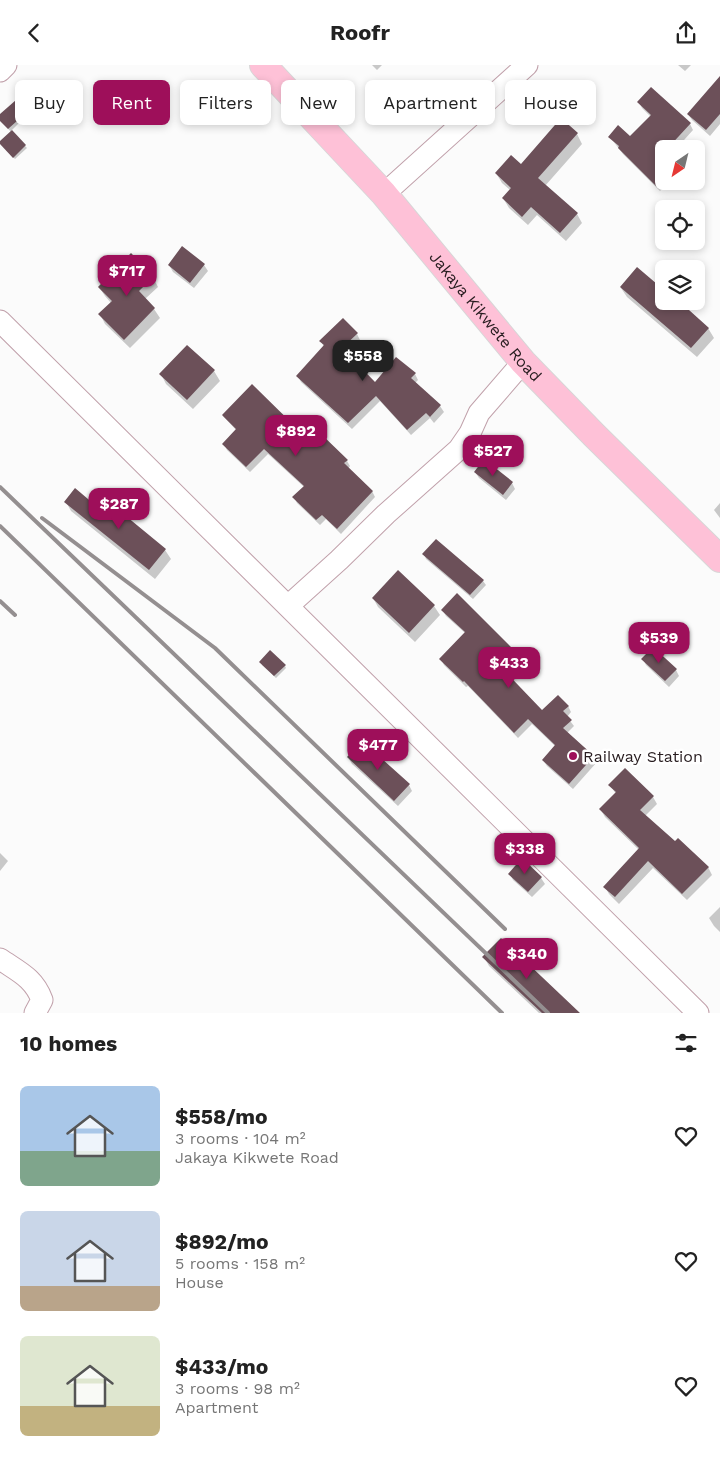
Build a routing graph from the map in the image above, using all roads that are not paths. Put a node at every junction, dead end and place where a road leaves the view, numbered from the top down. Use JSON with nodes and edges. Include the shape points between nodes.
{"nodes":[{"id":1,"x":6,"y":65,"type":"edge"},
{"id":2,"x":262,"y":65,"type":"edge"},
{"id":3,"x":527,"y":65,"type":"edge"},
{"id":4,"x":0,"y":71,"type":"edge"},
{"id":5,"x":384,"y":194,"type":"junction"},
{"id":6,"x":0,"y":321,"type":"edge"},
{"id":7,"x":523,"y":362,"type":"junction"},
{"id":8,"x":720,"y":559,"type":"edge"},
{"id":9,"x":288,"y":606,"type":"junction"},
{"id":10,"x":0,"y":959,"type":"edge"},
{"id":11,"x":35,"y":1013,"type":"edge"},
{"id":12,"x":698,"y":1013,"type":"edge"}],
"edges":[{"from":1,"to":4,"type":"street"},
{"from":2,"to":5,"type":"main road","name":"Jakaya Kikwete Road"},
{"from":3,"to":5,"type":"street"},
{"from":5,"to":7,"type":"main road","name":"Jakaya Kikwete Road"},
{"from":6,"to":9,"type":"street"},
{"from":7,"to":8,"type":"main road","name":"Jakaya Kikwete Road"},
{"from":7,"to":9,"type":"street","via":[[479,413],[459,449]]},
{"from":9,"to":12,"type":"street"},
{"from":10,"to":11,"type":"street","via":[[37,987],[42,1000]]}]}
